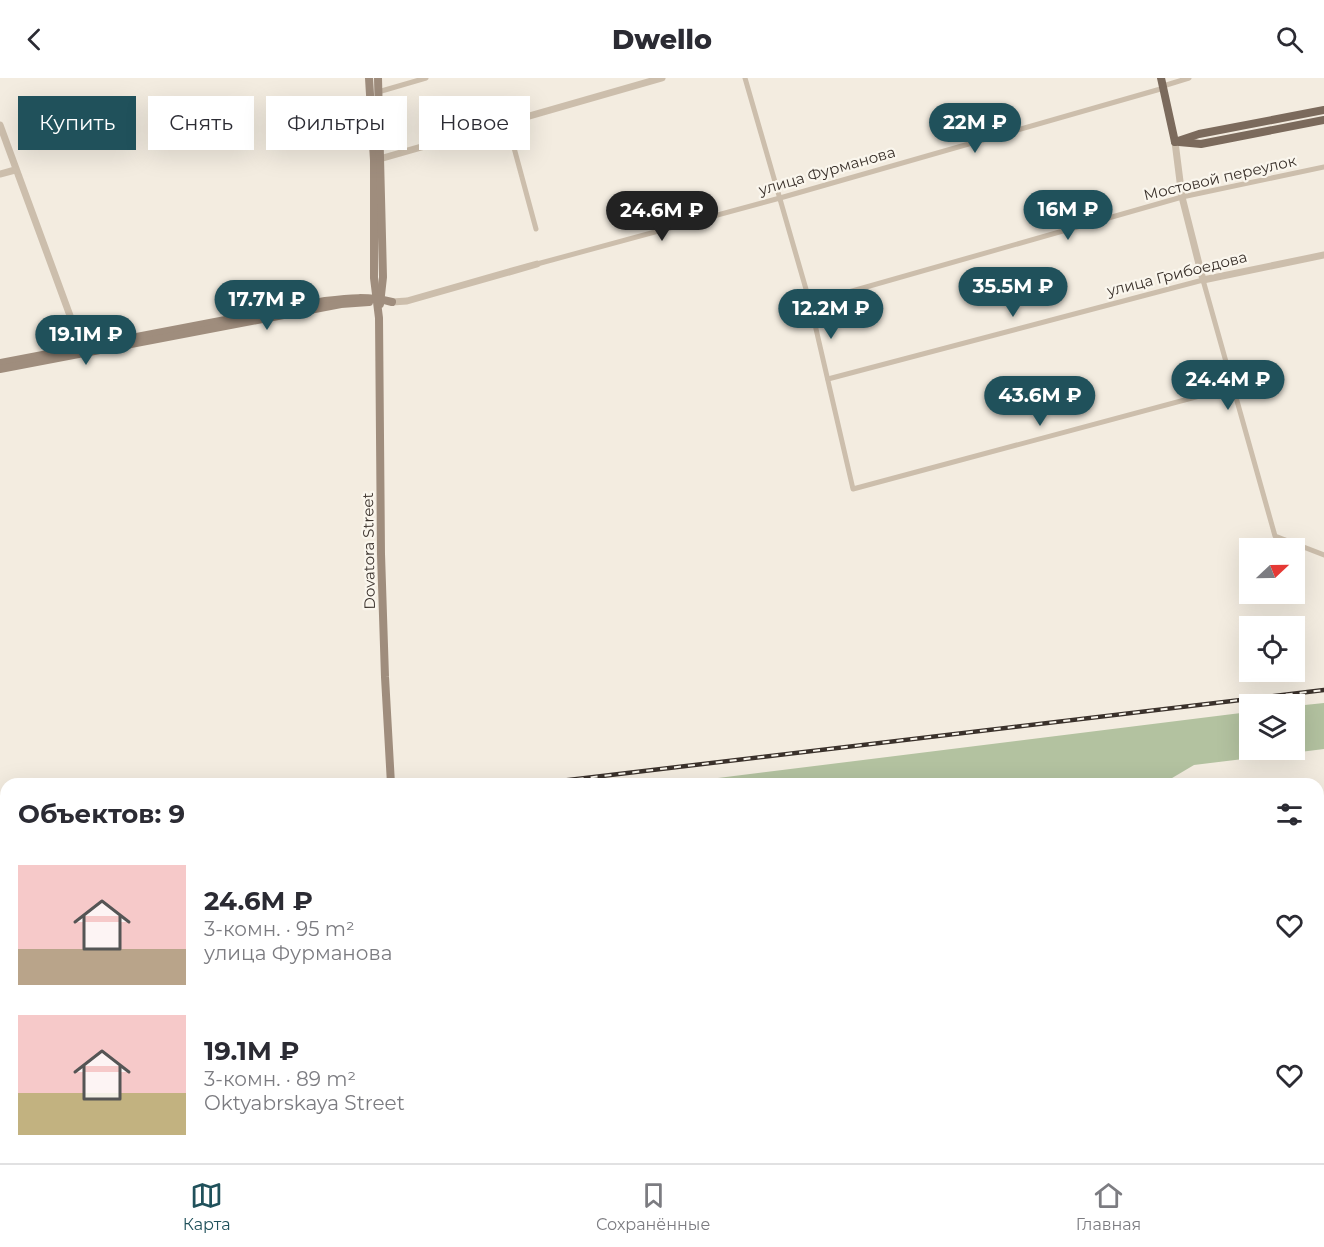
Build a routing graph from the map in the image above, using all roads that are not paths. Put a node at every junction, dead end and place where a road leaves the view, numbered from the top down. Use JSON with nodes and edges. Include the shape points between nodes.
{"nodes":[{"id":1,"x":369,"y":78,"type":"edge"},
{"id":2,"x":378,"y":78,"type":"edge"},
{"id":3,"x":426,"y":78,"type":"edge"},
{"id":4,"x":662,"y":78,"type":"edge"},
{"id":5,"x":745,"y":78,"type":"edge"},
{"id":6,"x":1189,"y":78,"type":"edge"},
{"id":7,"x":1162,"y":84,"type":"edge"},
{"id":8,"x":378,"y":92,"type":"junction"},
{"id":9,"x":1324,"y":110,"type":"edge"},
{"id":10,"x":530,"y":115,"type":"edge"},
{"id":11,"x":1324,"y":120,"type":"edge"},
{"id":12,"x":0,"y":125,"type":"edge"},
{"id":13,"x":1175,"y":142,"type":"junction"},
{"id":14,"x":419,"y":148,"type":"edge"},
{"id":15,"x":515,"y":150,"type":"edge"},
{"id":16,"x":377,"y":160,"type":"junction"},
{"id":17,"x":1324,"y":167,"type":"edge"},
{"id":18,"x":15,"y":170,"type":"junction"},
{"id":19,"x":0,"y":174,"type":"edge"},
{"id":20,"x":1182,"y":197,"type":"junction"},
{"id":21,"x":780,"y":198,"type":"junction"},
{"id":22,"x":536,"y":229,"type":"dead end"},
{"id":23,"x":1324,"y":255,"type":"edge"},
{"id":24,"x":537,"y":264,"type":"joint"},
{"id":25,"x":1203,"y":280,"type":"junction"},
{"id":26,"x":379,"y":301,"type":"junction"},
{"id":27,"x":392,"y":302,"type":"joint"},
{"id":28,"x":810,"y":303,"type":"junction"},
{"id":29,"x":83,"y":350,"type":"junction"},
{"id":30,"x":0,"y":363,"type":"edge"},
{"id":31,"x":0,"y":369,"type":"edge"},
{"id":32,"x":828,"y":379,"type":"junction"},
{"id":33,"x":1233,"y":387,"type":"junction"},
{"id":34,"x":1324,"y":555,"type":"edge"},
{"id":35,"x":391,"y":778,"type":"edge"}],
"edges":[{"from":1,"to":16,"type":"main road","name":"Dovatora Street"},
{"from":2,"to":8,"type":"main road","name":"Dovatora Street"},
{"from":3,"to":8,"type":"street"},
{"from":4,"to":10,"type":"street"},
{"from":5,"to":21,"type":"street"},
{"from":6,"to":7,"type":"street","name":"улица Фурманова"},
{"from":7,"to":13,"type":"main road"},
{"from":7,"to":21,"type":"street","name":"улица Фурманова"},
{"from":8,"to":16,"type":"main road","name":"Dovatora Street"},
{"from":9,"to":13,"type":"main road"},
{"from":11,"to":13,"type":"main road","via":[[1201,144]]},
{"from":12,"to":18,"type":"street"},
{"from":13,"to":20,"type":"street"},
{"from":14,"to":16,"type":"street"},
{"from":15,"to":22,"type":"street"},
{"from":16,"to":26,"type":"main road","name":"Dovatora Street","via":[[383,277]]},
{"from":17,"to":20,"type":"street","name":"Мостовой переулок"},
{"from":18,"to":19,"type":"street"},
{"from":18,"to":29,"type":"street"},
{"from":20,"to":25,"type":"street"},
{"from":20,"to":28,"type":"street","name":"Мостовой переулок"},
{"from":21,"to":24,"type":"street","name":"улица Фурманова"},
{"from":21,"to":28,"type":"street"},
{"from":23,"to":25,"type":"street","name":"улица Грибоедова"},
{"from":24,"to":27,"type":"street","name":"улица Фурманова"},
{"from":25,"to":32,"type":"street","name":"улица Грибоедова"},
{"from":25,"to":33,"type":"street"},
{"from":26,"to":27,"type":"main road"},
{"from":26,"to":29,"type":"main road","via":[[341,304]]},
{"from":26,"to":35,"type":"main road","name":"Dovatora Street","via":[[381,554]]},
{"from":28,"to":32,"type":"street"},
{"from":29,"to":30,"type":"main road"},
{"from":29,"to":31,"type":"main road"},
{"from":32,"to":33,"type":"street","via":[[853,489]]},
{"from":33,"to":34,"type":"street","via":[[1275,536]]}]}
